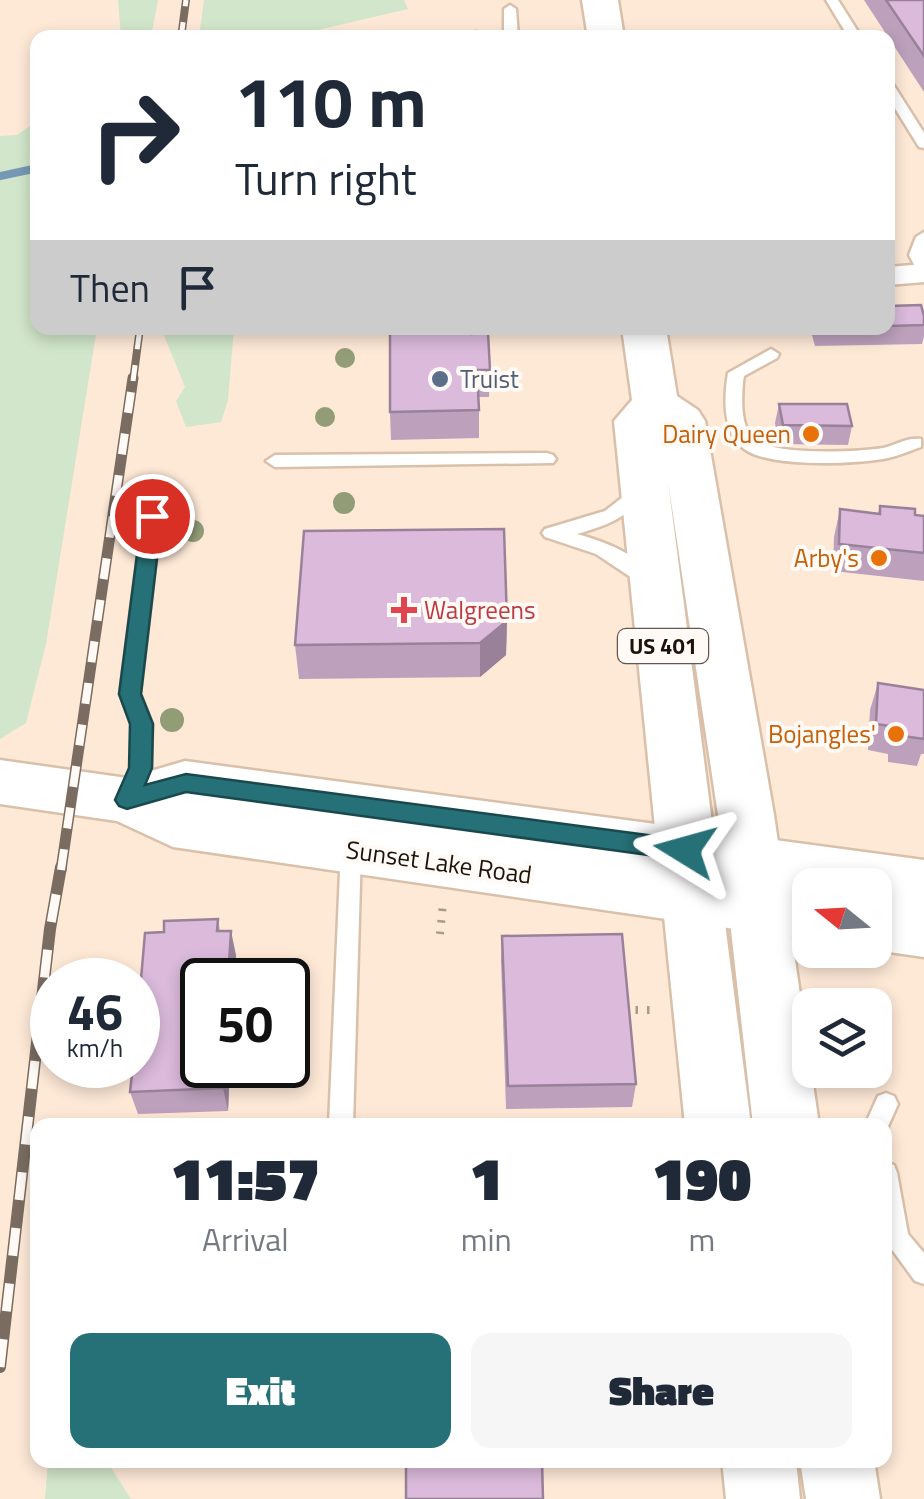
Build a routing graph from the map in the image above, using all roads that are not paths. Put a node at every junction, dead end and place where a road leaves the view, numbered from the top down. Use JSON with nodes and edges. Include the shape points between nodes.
{"nodes":[{"id":1,"x":600,"y":0,"type":"edge"},
{"id":2,"x":832,"y":0,"type":"edge"},
{"id":3,"x":510,"y":9,"type":"dead end"},
{"id":4,"x":511,"y":30,"type":"edge"},
{"id":5,"x":605,"y":30,"type":"edge"},
{"id":6,"x":851,"y":30,"type":"edge"},
{"id":7,"x":895,"y":98,"type":"edge"},
{"id":8,"x":924,"y":144,"type":"edge"},
{"id":9,"x":924,"y":238,"type":"edge"},
{"id":10,"x":924,"y":272,"type":"edge"},
{"id":11,"x":895,"y":275,"type":"edge"},
{"id":12,"x":645,"y":335,"type":"edge"},
{"id":13,"x":771,"y":354,"type":"dead end"},
{"id":14,"x":655,"y":403,"type":"junction"},
{"id":15,"x":914,"y":442,"type":"dead end"},
{"id":16,"x":548,"y":459,"type":"dead end"},
{"id":17,"x":276,"y":461,"type":"dead end"},
{"id":18,"x":644,"y":481,"type":"junction"},
{"id":19,"x":152,"y":516,"type":"dead end"},
{"id":20,"x":657,"y":589,"type":"junction"},
{"id":21,"x":0,"y":782,"type":"edge"},
{"id":22,"x":127,"y":800,"type":"junction"},
{"id":23,"x":350,"y":849,"type":"junction"},
{"id":24,"x":688,"y":874,"type":"junction"},
{"id":25,"x":924,"y":884,"type":"edge"},
{"id":26,"x":773,"y":894,"type":"edge"},
{"id":27,"x":892,"y":927,"type":"edge"},
{"id":28,"x":924,"y":932,"type":"edge"},
{"id":29,"x":341,"y":1118,"type":"edge"},
{"id":30,"x":717,"y":1118,"type":"edge"},
{"id":31,"x":786,"y":1118,"type":"edge"},
{"id":32,"x":892,"y":1215,"type":"edge"},
{"id":33,"x":924,"y":1272,"type":"edge"},
{"id":34,"x":760,"y":1468,"type":"edge"},
{"id":35,"x":838,"y":1468,"type":"edge"},
{"id":36,"x":763,"y":1499,"type":"edge"},
{"id":37,"x":843,"y":1499,"type":"edge"}],
"edges":[{"from":1,"to":5,"type":"main road"},
{"from":2,"to":6,"type":"lane"},
{"from":3,"to":4,"type":"lane"},
{"from":7,"to":8,"type":"lane"},
{"from":9,"to":10,"type":"lane","via":[[917,255]]},
{"from":10,"to":11,"type":"street"},
{"from":12,"to":14,"type":"main road","number":"US 401"},
{"from":13,"to":15,"type":"lane","via":[[736,373],[736,418],[755,450],[883,453]]},
{"from":14,"to":18,"type":"main road","number":"US 401","via":[[636,420]]},
{"from":14,"to":26,"type":"main road","number":"US 401","via":[[682,421]]},
{"from":16,"to":17,"type":"lane"},
{"from":18,"to":20,"type":"main road","number":"US 401"},
{"from":18,"to":20,"type":"lane","via":[[629,505],[551,533],[606,550]]},
{"from":19,"to":22,"type":"lane","via":[[130,694],[142,724],[141,768]]},
{"from":20,"to":24,"type":"main road","number":"US 401"},
{"from":21,"to":22,"type":"main road","name":"Sunset Lake Road"},
{"from":22,"to":23,"type":"main road","name":"Sunset Lake Road","via":[[173,824]]},
{"from":22,"to":24,"type":"main road","name":"Sunset Lake Road","via":[[186,783]]},
{"from":23,"to":24,"type":"main road","name":"Sunset Lake Road"},
{"from":23,"to":29,"type":"lane"},
{"from":24,"to":26,"type":"main road","name":"Sunset Lake Road"},
{"from":24,"to":30,"type":"main road","number":"US 401"},
{"from":25,"to":26,"type":"main road","name":"Sunset Lake Road"},
{"from":26,"to":31,"type":"main road","number":"US 401"},
{"from":27,"to":28,"type":"main road"},
{"from":32,"to":33,"type":"lane","via":[[896,1239]]},
{"from":34,"to":36,"type":"main road"},
{"from":35,"to":37,"type":"main road"}]}
